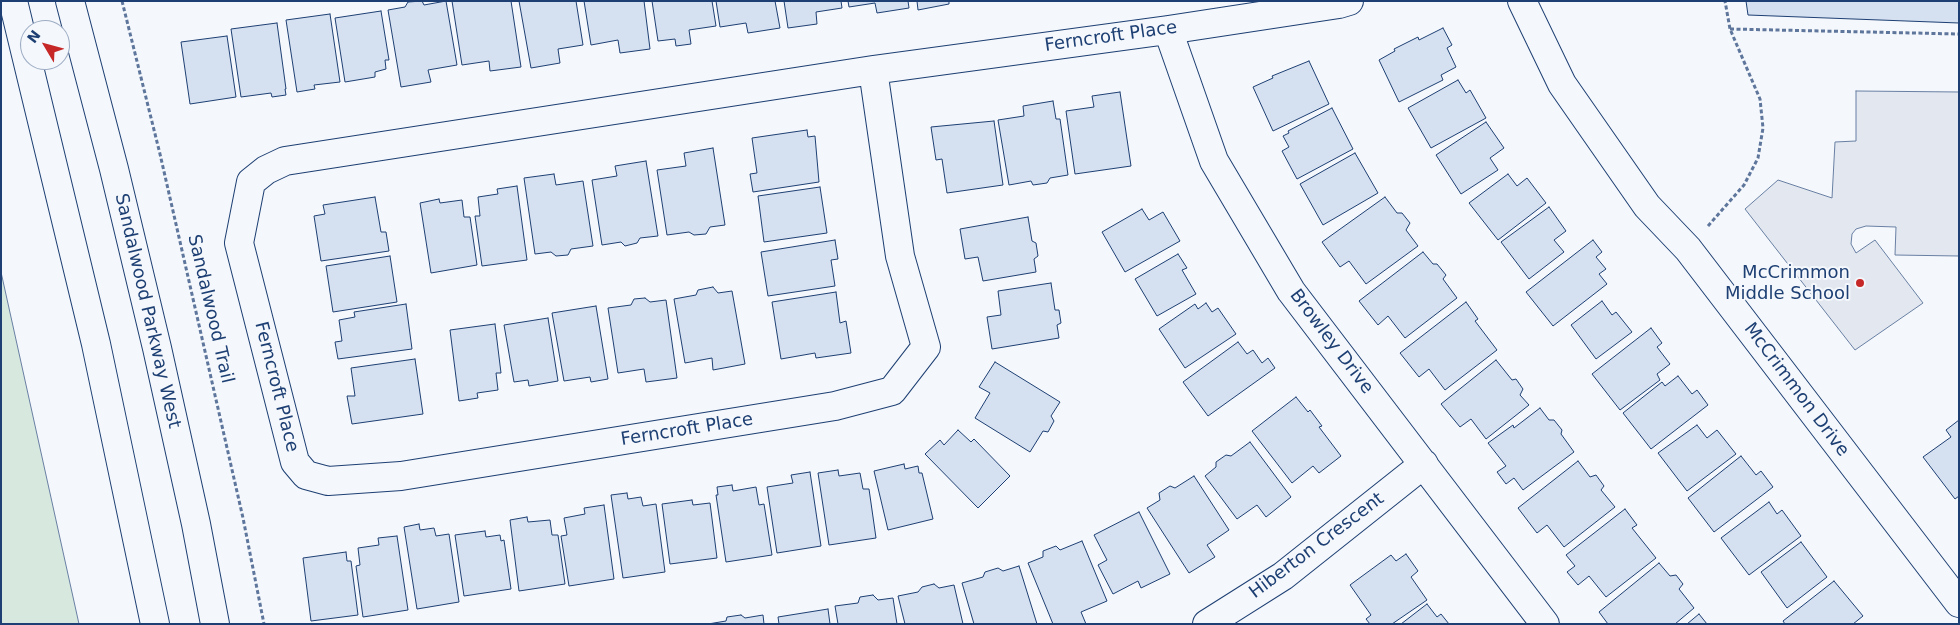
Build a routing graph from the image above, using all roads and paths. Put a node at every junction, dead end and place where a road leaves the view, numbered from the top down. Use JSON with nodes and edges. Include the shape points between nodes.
{"nodes":[{"id":1,"x":13,"y":1,"type":"edge"},
{"id":2,"x":70,"y":1,"type":"edge"},
{"id":3,"x":122,"y":1,"type":"edge"},
{"id":4,"x":1349,"y":1,"type":"edge"},
{"id":5,"x":1522,"y":1,"type":"edge"},
{"id":6,"x":1725,"y":1,"type":"edge"},
{"id":7,"x":1730,"y":29,"type":"junction"},
{"id":8,"x":1168,"y":30,"type":"junction"},
{"id":9,"x":1959,"y":34,"type":"edge"},
{"id":10,"x":873,"y":70,"type":"junction"},
{"id":11,"x":1688,"y":249,"type":"junction"},
{"id":12,"x":1424,"y":464,"type":"junction"},
{"id":13,"x":1956,"y":594,"type":"edge"},
{"id":14,"x":155,"y":624,"type":"edge"},
{"id":15,"x":215,"y":624,"type":"edge"},
{"id":16,"x":264,"y":624,"type":"edge"},
{"id":17,"x":1207,"y":624,"type":"edge"},
{"id":18,"x":1545,"y":624,"type":"edge"}],
"edges":[{"from":1,"to":14,"type":"street","via":[[96,344]]},
{"from":2,"to":15,"type":"street","name":"Sandalwood Parkway West","via":[[157,348]]},
{"from":3,"to":16,"type":"path","name":"Sandalwood Trail","via":[[243,518]]},
{"from":4,"to":8,"type":"street","name":"Ferncroft Place"},
{"from":5,"to":11,"type":"street","name":"McCrimmon Drive","via":[[1562,84],[1647,206]]},
{"from":6,"to":7,"type":"path"},
{"from":7,"to":9,"type":"path"},
{"from":7,"to":11,"type":"path","via":[[1760,99],[1763,128],[1758,158],[1744,185]]},
{"from":8,"to":10,"type":"street","name":"Ferncroft Place"},
{"from":8,"to":12,"type":"street","name":"Browley Drive","via":[[1214,161],[1291,291]]},
{"from":10,"to":10,"type":"street","name":"Ferncroft Place","via":[[285,161],[266,170],[251,182],[239,243],[295,462],[306,475],[328,481],[401,476],[835,406],[892,391],[926,347],[900,256]]},
{"from":11,"to":13,"type":"street","name":"McCrimmon Drive"},
{"from":12,"to":17,"type":"street","name":"Hiberton Crescent","via":[[1283,576]]},
{"from":12,"to":18,"type":"street","name":"Browley Drive"}]}
